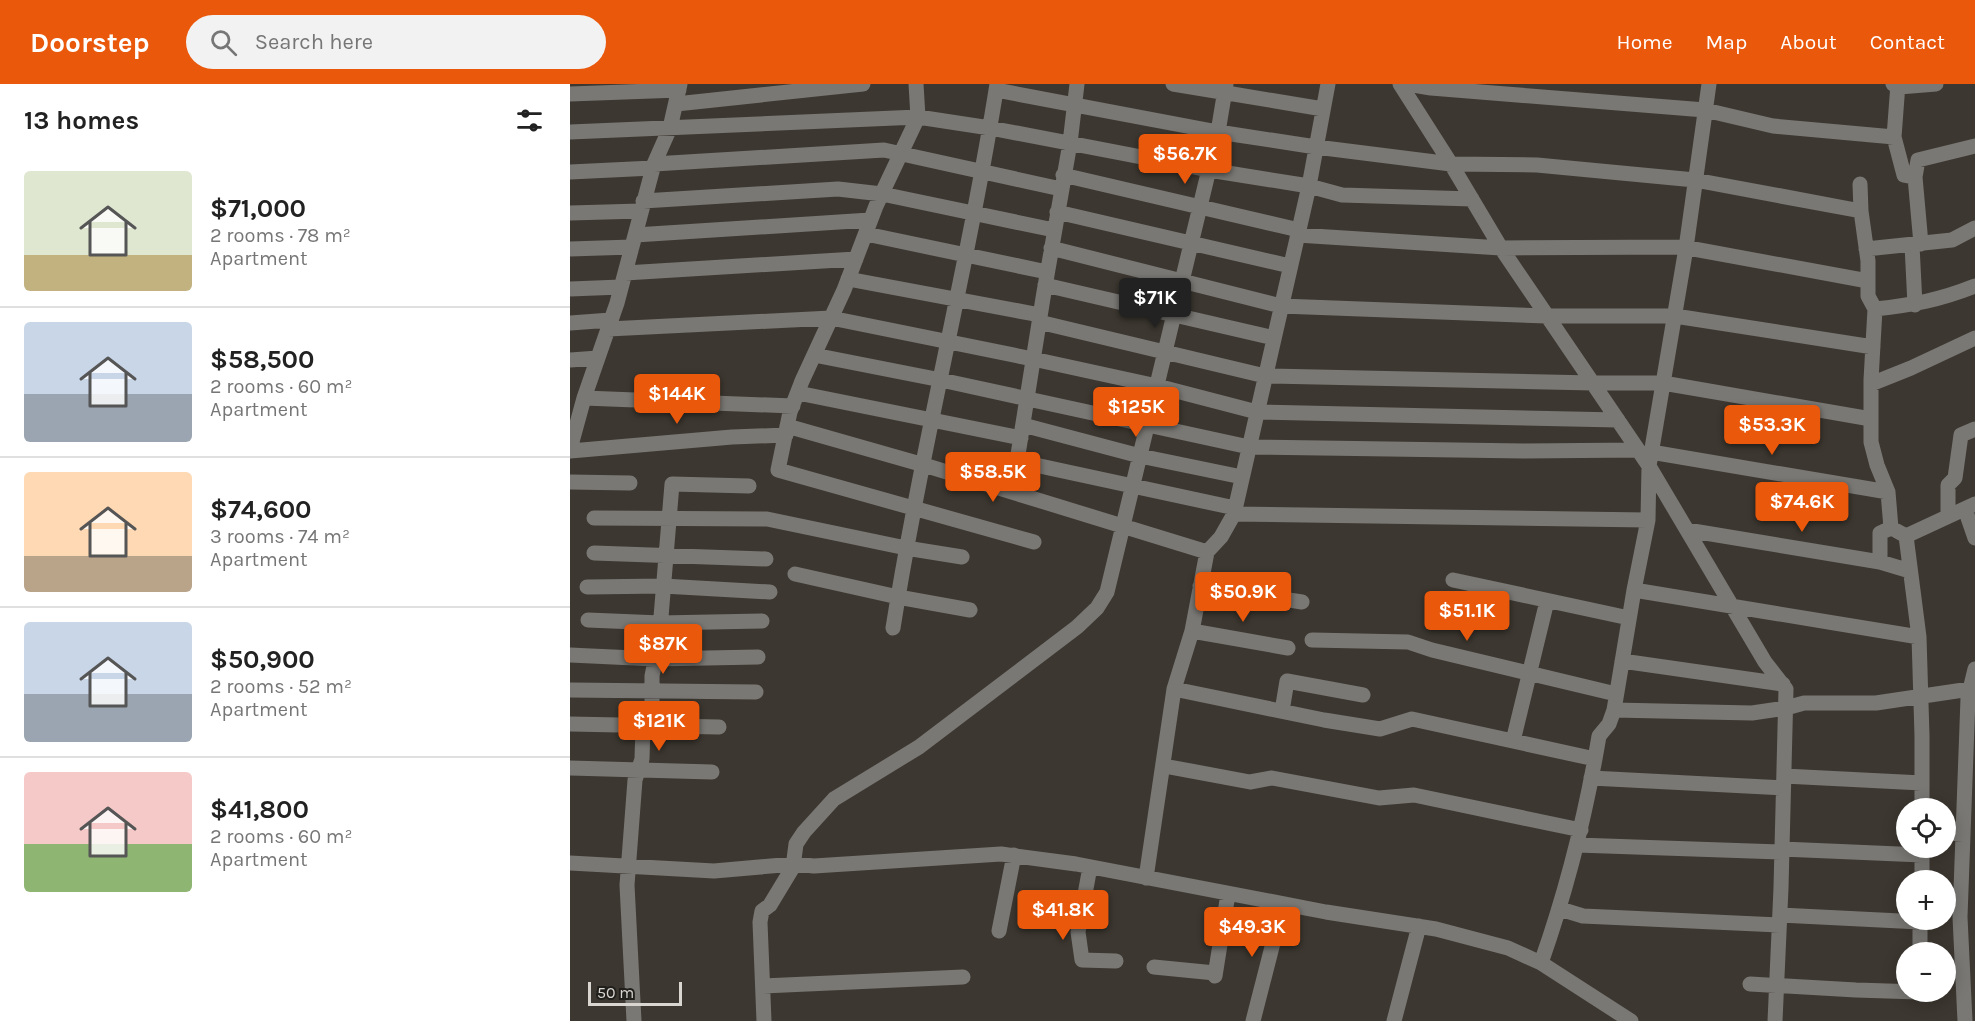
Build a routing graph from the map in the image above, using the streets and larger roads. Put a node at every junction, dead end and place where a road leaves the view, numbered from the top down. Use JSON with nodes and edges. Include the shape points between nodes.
{"nodes":[{"id":1,"x":863,"y":84,"type":"edge"},
{"id":2,"x":916,"y":84,"type":"edge"},
{"id":3,"x":1077,"y":84,"type":"edge"},
{"id":4,"x":1173,"y":84,"type":"edge"},
{"id":5,"x":1328,"y":84,"type":"edge"},
{"id":6,"x":1400,"y":84,"type":"edge"},
{"id":7,"x":1407,"y":84,"type":"edge"},
{"id":8,"x":1709,"y":84,"type":"edge"},
{"id":9,"x":1936,"y":84,"type":"edge"},
{"id":10,"x":1896,"y":85,"type":"edge"},
{"id":11,"x":997,"y":87,"type":"edge"},
{"id":12,"x":1226,"y":89,"type":"edge"},
{"id":13,"x":678,"y":93,"type":"edge"},
{"id":14,"x":570,"y":94,"type":"edge"},
{"id":15,"x":1075,"y":103,"type":"junction"},
{"id":16,"x":1323,"y":109,"type":"junction"},
{"id":17,"x":1705,"y":110,"type":"junction"},
{"id":18,"x":918,"y":117,"type":"junction"},
{"id":19,"x":670,"y":128,"type":"junction"},
{"id":20,"x":990,"y":128,"type":"junction"},
{"id":21,"x":570,"y":132,"type":"edge"},
{"id":22,"x":1218,"y":132,"type":"junction"},
{"id":23,"x":1894,"y":137,"type":"junction"},
{"id":24,"x":1070,"y":143,"type":"junction"},
{"id":25,"x":1975,"y":146,"type":"edge"},
{"id":26,"x":1316,"y":147,"type":"junction"},
{"id":27,"x":902,"y":154,"type":"junction"},
{"id":28,"x":1450,"y":164,"type":"junction"},
{"id":29,"x":653,"y":166,"type":"junction"},
{"id":30,"x":1209,"y":170,"type":"junction"},
{"id":31,"x":570,"y":172,"type":"edge"},
{"id":32,"x":981,"y":172,"type":"junction"},
{"id":33,"x":1915,"y":177,"type":"junction"},
{"id":34,"x":1695,"y":180,"type":"junction"},
{"id":35,"x":1062,"y":182,"type":"junction"},
{"id":36,"x":1860,"y":184,"type":"dead end"},
{"id":37,"x":1309,"y":186,"type":"junction"},
{"id":38,"x":882,"y":194,"type":"junction"},
{"id":39,"x":1472,"y":199,"type":"junction"},
{"id":40,"x":642,"y":206,"type":"junction"},
{"id":41,"x":1200,"y":206,"type":"junction"},
{"id":42,"x":1057,"y":212,"type":"junction"},
{"id":43,"x":1861,"y":212,"type":"junction"},
{"id":44,"x":570,"y":213,"type":"edge"},
{"id":45,"x":973,"y":214,"type":"junction"},
{"id":46,"x":868,"y":227,"type":"junction"},
{"id":47,"x":1975,"y":228,"type":"edge"},
{"id":48,"x":1054,"y":230,"type":"junction"},
{"id":49,"x":1298,"y":232,"type":"junction"},
{"id":50,"x":633,"y":241,"type":"junction"},
{"id":51,"x":1191,"y":243,"type":"junction"},
{"id":52,"x":1916,"y":245,"type":"junction"},
{"id":53,"x":1051,"y":248,"type":"junction"},
{"id":54,"x":1501,"y":248,"type":"junction"},
{"id":55,"x":1686,"y":248,"type":"junction"},
{"id":56,"x":570,"y":249,"type":"edge"},
{"id":57,"x":1866,"y":249,"type":"junction"},
{"id":58,"x":965,"y":255,"type":"junction"},
{"id":59,"x":856,"y":260,"type":"junction"},
{"id":60,"x":1290,"y":266,"type":"junction"},
{"id":61,"x":1046,"y":278,"type":"junction"},
{"id":62,"x":848,"y":279,"type":"junction"},
{"id":63,"x":623,"y":280,"type":"junction"},
{"id":64,"x":1868,"y":281,"type":"junction"},
{"id":65,"x":1182,"y":282,"type":"junction"},
{"id":66,"x":1975,"y":286,"type":"edge"},
{"id":67,"x":570,"y":289,"type":"edge"},
{"id":68,"x":957,"y":300,"type":"junction"},
{"id":69,"x":1915,"y":305,"type":"junction"},
{"id":70,"x":1281,"y":306,"type":"junction"},
{"id":71,"x":1875,"y":309,"type":"junction"},
{"id":72,"x":1174,"y":316,"type":"junction"},
{"id":73,"x":1547,"y":316,"type":"junction"},
{"id":74,"x":1675,"y":316,"type":"junction"},
{"id":75,"x":831,"y":318,"type":"junction"},
{"id":76,"x":1039,"y":319,"type":"junction"},
{"id":77,"x":570,"y":323,"type":"edge"},
{"id":78,"x":609,"y":324,"type":"junction"},
{"id":79,"x":1274,"y":338,"type":"junction"},
{"id":80,"x":1975,"y":338,"type":"edge"},
{"id":81,"x":948,"y":340,"type":"junction"},
{"id":82,"x":1873,"y":347,"type":"junction"},
{"id":83,"x":1165,"y":353,"type":"junction"},
{"id":84,"x":814,"y":355,"type":"junction"},
{"id":85,"x":598,"y":358,"type":"junction"},
{"id":86,"x":1033,"y":358,"type":"junction"},
{"id":87,"x":570,"y":360,"type":"edge"},
{"id":88,"x":1265,"y":376,"type":"junction"},
{"id":89,"x":941,"y":380,"type":"junction"},
{"id":90,"x":1593,"y":383,"type":"junction"},
{"id":91,"x":1663,"y":383,"type":"junction"},
{"id":92,"x":1871,"y":384,"type":"junction"},
{"id":93,"x":1156,"y":386,"type":"junction"},
{"id":94,"x":580,"y":395,"type":"edge"},
{"id":95,"x":1027,"y":399,"type":"junction"},
{"id":96,"x":795,"y":400,"type":"junction"},
{"id":97,"x":1257,"y":412,"type":"junction"},
{"id":98,"x":1871,"y":419,"type":"junction"},
{"id":99,"x":1618,"y":420,"type":"junction"},
{"id":100,"x":933,"y":421,"type":"junction"},
{"id":101,"x":1147,"y":425,"type":"junction"},
{"id":102,"x":1975,"y":429,"type":"edge"},
{"id":103,"x":573,"y":430,"type":"edge"},
{"id":104,"x":787,"y":430,"type":"junction"},
{"id":105,"x":1022,"y":432,"type":"junction"},
{"id":106,"x":1249,"y":447,"type":"junction"},
{"id":107,"x":570,"y":450,"type":"edge"},
{"id":108,"x":1140,"y":456,"type":"junction"},
{"id":109,"x":1646,"y":456,"type":"junction"},
{"id":110,"x":1017,"y":461,"type":"junction"},
{"id":111,"x":924,"y":465,"type":"junction"},
{"id":112,"x":1242,"y":477,"type":"junction"},
{"id":113,"x":570,"y":482,"type":"edge"},
{"id":114,"x":630,"y":483,"type":"dead end"},
{"id":115,"x":749,"y":486,"type":"dead end"},
{"id":116,"x":1132,"y":486,"type":"junction"},
{"id":117,"x":1012,"y":492,"type":"junction"},
{"id":118,"x":1888,"y":492,"type":"junction"},
{"id":119,"x":1970,"y":507,"type":"edge"},
{"id":120,"x":914,"y":509,"type":"junction"},
{"id":121,"x":1234,"y":511,"type":"junction"},
{"id":122,"x":1948,"y":516,"type":"junction"},
{"id":123,"x":594,"y":518,"type":"dead end"},
{"id":124,"x":669,"y":519,"type":"junction"},
{"id":125,"x":1648,"y":520,"type":"junction"},
{"id":126,"x":1123,"y":525,"type":"junction"},
{"id":127,"x":1892,"y":528,"type":"junction"},
{"id":128,"x":1687,"y":530,"type":"junction"},
{"id":129,"x":1906,"y":536,"type":"junction"},
{"id":130,"x":1975,"y":538,"type":"edge"},
{"id":131,"x":1034,"y":542,"type":"dead end"},
{"id":132,"x":906,"y":548,"type":"junction"},
{"id":133,"x":1207,"y":552,"type":"junction"},
{"id":134,"x":594,"y":553,"type":"dead end"},
{"id":135,"x":666,"y":555,"type":"junction"},
{"id":136,"x":962,"y":558,"type":"dead end"},
{"id":137,"x":766,"y":559,"type":"dead end"},
{"id":138,"x":1880,"y":562,"type":"junction"},
{"id":139,"x":1910,"y":571,"type":"junction"},
{"id":140,"x":795,"y":574,"type":"dead end"},
{"id":141,"x":1453,"y":580,"type":"dead end"},
{"id":142,"x":663,"y":586,"type":"junction"},
{"id":143,"x":1200,"y":586,"type":"junction"},
{"id":144,"x":587,"y":587,"type":"dead end"},
{"id":145,"x":1634,"y":590,"type":"junction"},
{"id":146,"x":770,"y":592,"type":"dead end"},
{"id":147,"x":898,"y":597,"type":"junction"},
{"id":148,"x":1547,"y":601,"type":"junction"},
{"id":149,"x":1302,"y":602,"type":"dead end"},
{"id":150,"x":1731,"y":605,"type":"junction"},
{"id":151,"x":970,"y":610,"type":"dead end"},
{"id":152,"x":1629,"y":618,"type":"junction"},
{"id":153,"x":588,"y":620,"type":"dead end"},
{"id":154,"x":762,"y":621,"type":"dead end"},
{"id":155,"x":660,"y":623,"type":"junction"},
{"id":156,"x":893,"y":628,"type":"dead end"},
{"id":157,"x":1192,"y":631,"type":"junction"},
{"id":158,"x":1919,"y":637,"type":"junction"},
{"id":159,"x":1312,"y":640,"type":"dead end"},
{"id":160,"x":1288,"y":648,"type":"dead end"},
{"id":161,"x":570,"y":655,"type":"edge"},
{"id":162,"x":758,"y":657,"type":"dead end"},
{"id":163,"x":655,"y":659,"type":"junction"},
{"id":164,"x":1622,"y":660,"type":"junction"},
{"id":165,"x":1975,"y":669,"type":"edge"},
{"id":166,"x":1529,"y":674,"type":"junction"},
{"id":167,"x":1783,"y":684,"type":"junction"},
{"id":168,"x":1174,"y":689,"type":"junction"},
{"id":169,"x":1970,"y":689,"type":"junction"},
{"id":170,"x":570,"y":690,"type":"edge"},
{"id":171,"x":652,"y":692,"type":"junction"},
{"id":172,"x":756,"y":692,"type":"dead end"},
{"id":173,"x":1616,"y":694,"type":"junction"},
{"id":174,"x":1363,"y":695,"type":"dead end"},
{"id":175,"x":1921,"y":696,"type":"junction"},
{"id":176,"x":1786,"y":708,"type":"junction"},
{"id":177,"x":1614,"y":710,"type":"junction"},
{"id":178,"x":1282,"y":711,"type":"junction"},
{"id":179,"x":570,"y":724,"type":"edge"},
{"id":180,"x":1971,"y":725,"type":"edge"},
{"id":181,"x":643,"y":727,"type":"junction"},
{"id":182,"x":719,"y":727,"type":"dead end"},
{"id":183,"x":1513,"y":741,"type":"junction"},
{"id":184,"x":1970,"y":749,"type":"edge"},
{"id":185,"x":1595,"y":759,"type":"junction"},
{"id":186,"x":1164,"y":766,"type":"junction"},
{"id":187,"x":570,"y":768,"type":"edge"},
{"id":188,"x":639,"y":769,"type":"junction"},
{"id":189,"x":712,"y":772,"type":"dead end"},
{"id":190,"x":1591,"y":778,"type":"junction"},
{"id":191,"x":1784,"y":782,"type":"junction"},
{"id":192,"x":1922,"y":783,"type":"junction"},
{"id":193,"x":1922,"y":798,"type":"edge"},
{"id":194,"x":1969,"y":811,"type":"edge"},
{"id":195,"x":1956,"y":834,"type":"edge"},
{"id":196,"x":1963,"y":834,"type":"junction"},
{"id":197,"x":1579,"y":838,"type":"junction"},
{"id":198,"x":1782,"y":850,"type":"junction"},
{"id":199,"x":1896,"y":851,"type":"edge"},
{"id":200,"x":1014,"y":855,"type":"junction"},
{"id":201,"x":570,"y":862,"type":"edge"},
{"id":202,"x":794,"y":864,"type":"junction"},
{"id":203,"x":630,"y":866,"type":"junction"},
{"id":204,"x":1090,"y":867,"type":"junction"},
{"id":205,"x":1146,"y":878,"type":"junction"},
{"id":206,"x":1968,"y":885,"type":"edge"},
{"id":207,"x":1228,"y":894,"type":"junction"},
{"id":208,"x":1283,"y":904,"type":"junction"},
{"id":209,"x":1560,"y":909,"type":"junction"},
{"id":210,"x":1779,"y":920,"type":"junction"},
{"id":211,"x":1896,"y":921,"type":"edge"},
{"id":212,"x":1419,"y":926,"type":"junction"},
{"id":213,"x":999,"y":931,"type":"dead end"},
{"id":214,"x":1968,"y":954,"type":"edge"},
{"id":215,"x":1116,"y":961,"type":"dead end"},
{"id":216,"x":1541,"y":963,"type":"junction"},
{"id":217,"x":1154,"y":967,"type":"dead end"},
{"id":218,"x":963,"y":976,"type":"dead end"},
{"id":219,"x":1750,"y":984,"type":"dead end"},
{"id":220,"x":1776,"y":985,"type":"junction"},
{"id":221,"x":763,"y":986,"type":"junction"},
{"id":222,"x":1896,"y":991,"type":"edge"},
{"id":223,"x":633,"y":1021,"type":"edge"},
{"id":224,"x":764,"y":1021,"type":"edge"},
{"id":225,"x":1252,"y":1021,"type":"edge"},
{"id":226,"x":1394,"y":1021,"type":"edge"},
{"id":227,"x":1631,"y":1021,"type":"edge"},
{"id":228,"x":1775,"y":1021,"type":"edge"},
{"id":229,"x":1965,"y":1021,"type":"edge"}],
"edges":[{"from":1,"to":13,"type":"street"},
{"from":2,"to":18,"type":"street"},
{"from":3,"to":15,"type":"street"},
{"from":4,"to":12,"type":"street"},
{"from":5,"to":16,"type":"street"},
{"from":6,"to":28,"type":"street"},
{"from":7,"to":17,"type":"street"},
{"from":8,"to":17,"type":"street"},
{"from":9,"to":10,"type":"street"},
{"from":10,"to":23,"type":"street"},
{"from":11,"to":15,"type":"street"},
{"from":11,"to":20,"type":"street"},
{"from":12,"to":16,"type":"street"},
{"from":12,"to":22,"type":"street"},
{"from":13,"to":14,"type":"street"},
{"from":13,"to":19,"type":"street"},
{"from":15,"to":22,"type":"street"},
{"from":15,"to":24,"type":"street"},
{"from":16,"to":26,"type":"street"},
{"from":17,"to":23,"type":"street","via":[[1773,126]]},
{"from":17,"to":34,"type":"street"},
{"from":18,"to":19,"type":"street"},
{"from":18,"to":20,"type":"street"},
{"from":18,"to":27,"type":"street"},
{"from":19,"to":21,"type":"street"},
{"from":19,"to":29,"type":"street"},
{"from":20,"to":24,"type":"street"},
{"from":20,"to":32,"type":"street"},
{"from":22,"to":26,"type":"street"},
{"from":22,"to":30,"type":"street"},
{"from":23,"to":33,"type":"street","via":[[1904,175]]},
{"from":24,"to":30,"type":"street"},
{"from":24,"to":35,"type":"street"},
{"from":25,"to":33,"type":"street","via":[[1918,160]]},
{"from":26,"to":28,"type":"street"},
{"from":26,"to":37,"type":"street"},
{"from":27,"to":29,"type":"street","via":[[884,150]]},
{"from":27,"to":32,"type":"street"},
{"from":27,"to":38,"type":"street"},
{"from":28,"to":34,"type":"street","via":[[1537,165]]},
{"from":28,"to":39,"type":"street"},
{"from":29,"to":31,"type":"street"},
{"from":29,"to":40,"type":"street"},
{"from":30,"to":37,"type":"street"},
{"from":30,"to":41,"type":"street"},
{"from":32,"to":35,"type":"street"},
{"from":32,"to":45,"type":"street"},
{"from":33,"to":52,"type":"street"},
{"from":34,"to":43,"type":"street"},
{"from":34,"to":55,"type":"street"},
{"from":35,"to":41,"type":"street"},
{"from":35,"to":42,"type":"street"},
{"from":36,"to":43,"type":"street"},
{"from":37,"to":39,"type":"street","via":[[1342,195]]},
{"from":37,"to":49,"type":"street"},
{"from":38,"to":40,"type":"street","via":[[838,189]]},
{"from":38,"to":45,"type":"street"},
{"from":38,"to":46,"type":"street"},
{"from":39,"to":54,"type":"street"},
{"from":40,"to":44,"type":"street"},
{"from":40,"to":50,"type":"street"},
{"from":41,"to":49,"type":"street"},
{"from":41,"to":51,"type":"street"},
{"from":42,"to":48,"type":"street"},
{"from":42,"to":51,"type":"street"},
{"from":43,"to":57,"type":"street"},
{"from":45,"to":48,"type":"street"},
{"from":45,"to":58,"type":"street"},
{"from":46,"to":50,"type":"street"},
{"from":46,"to":58,"type":"street"},
{"from":46,"to":59,"type":"street"},
{"from":47,"to":52,"type":"street","via":[[1952,240]]},
{"from":48,"to":53,"type":"street"},
{"from":49,"to":54,"type":"street"},
{"from":49,"to":60,"type":"street"},
{"from":50,"to":56,"type":"street"},
{"from":50,"to":63,"type":"street"},
{"from":51,"to":60,"type":"street"},
{"from":51,"to":65,"type":"street"},
{"from":52,"to":57,"type":"street"},
{"from":52,"to":69,"type":"street"},
{"from":53,"to":61,"type":"street"},
{"from":53,"to":65,"type":"street"},
{"from":54,"to":55,"type":"street"},
{"from":54,"to":73,"type":"street"},
{"from":55,"to":64,"type":"street"},
{"from":55,"to":74,"type":"street"},
{"from":57,"to":64,"type":"street"},
{"from":58,"to":61,"type":"street"},
{"from":58,"to":68,"type":"street"},
{"from":59,"to":62,"type":"street"},
{"from":59,"to":63,"type":"street"},
{"from":60,"to":70,"type":"street"},
{"from":61,"to":72,"type":"street"},
{"from":61,"to":76,"type":"street"},
{"from":62,"to":68,"type":"street"},
{"from":62,"to":75,"type":"street"},
{"from":63,"to":67,"type":"street"},
{"from":63,"to":78,"type":"street"},
{"from":64,"to":71,"type":"street","via":[[1868,296]]},
{"from":65,"to":70,"type":"street"},
{"from":65,"to":72,"type":"street"},
{"from":66,"to":69,"type":"street"},
{"from":68,"to":76,"type":"street"},
{"from":68,"to":81,"type":"street"},
{"from":69,"to":71,"type":"street"},
{"from":70,"to":73,"type":"street"},
{"from":70,"to":79,"type":"street"},
{"from":71,"to":82,"type":"street"},
{"from":72,"to":79,"type":"street"},
{"from":72,"to":83,"type":"street"},
{"from":73,"to":74,"type":"street"},
{"from":73,"to":90,"type":"street"},
{"from":74,"to":82,"type":"street"},
{"from":74,"to":91,"type":"street"},
{"from":75,"to":78,"type":"street"},
{"from":75,"to":81,"type":"street"},
{"from":75,"to":84,"type":"street"},
{"from":76,"to":83,"type":"street"},
{"from":76,"to":86,"type":"street"},
{"from":77,"to":78,"type":"street"},
{"from":78,"to":85,"type":"street"},
{"from":79,"to":88,"type":"street"},
{"from":80,"to":92,"type":"street"},
{"from":81,"to":86,"type":"street"},
{"from":81,"to":89,"type":"street"},
{"from":82,"to":92,"type":"street"},
{"from":83,"to":88,"type":"street"},
{"from":83,"to":93,"type":"street"},
{"from":84,"to":89,"type":"street"},
{"from":84,"to":96,"type":"street"},
{"from":85,"to":87,"type":"street"},
{"from":85,"to":94,"type":"street"},
{"from":86,"to":93,"type":"street"},
{"from":86,"to":95,"type":"street"},
{"from":88,"to":90,"type":"street"},
{"from":88,"to":97,"type":"street"},
{"from":89,"to":95,"type":"street"},
{"from":89,"to":100,"type":"street"},
{"from":90,"to":91,"type":"street"},
{"from":90,"to":99,"type":"street"},
{"from":91,"to":98,"type":"street"},
{"from":91,"to":109,"type":"street"},
{"from":92,"to":98,"type":"street"},
{"from":93,"to":97,"type":"street"},
{"from":93,"to":101,"type":"street"},
{"from":94,"to":96,"type":"street"},
{"from":94,"to":103,"type":"street"},
{"from":95,"to":101,"type":"street"},
{"from":95,"to":105,"type":"street"},
{"from":96,"to":100,"type":"street"},
{"from":96,"to":104,"type":"street"},
{"from":97,"to":99,"type":"street"},
{"from":97,"to":106,"type":"street"},
{"from":98,"to":118,"type":"street","via":[[1871,442]]},
{"from":99,"to":109,"type":"street"},
{"from":100,"to":105,"type":"street"},
{"from":100,"to":111,"type":"street"},
{"from":101,"to":106,"type":"street"},
{"from":101,"to":108,"type":"street"},
{"from":102,"to":122,"type":"street","via":[[1961,435],[1955,478],[1948,485]]},
{"from":103,"to":107,"type":"street"},
{"from":104,"to":107,"type":"street"},
{"from":104,"to":111,"type":"street"},
{"from":104,"to":120,"type":"street","via":[[778,470]]},
{"from":105,"to":108,"type":"street"},
{"from":105,"to":110,"type":"street"},
{"from":106,"to":109,"type":"street"},
{"from":106,"to":112,"type":"street"},
{"from":108,"to":112,"type":"street"},
{"from":108,"to":116,"type":"street"},
{"from":109,"to":118,"type":"street"},
{"from":109,"to":125,"type":"street"},
{"from":109,"to":128,"type":"street"},
{"from":110,"to":116,"type":"street"},
{"from":110,"to":117,"type":"street"},
{"from":111,"to":117,"type":"street"},
{"from":111,"to":120,"type":"street"},
{"from":112,"to":121,"type":"street"},
{"from":113,"to":114,"type":"street"},
{"from":115,"to":124,"type":"street","via":[[672,484]]},
{"from":116,"to":121,"type":"street"},
{"from":116,"to":126,"type":"street"},
{"from":117,"to":126,"type":"street"},
{"from":118,"to":127,"type":"street"},
{"from":119,"to":122,"type":"street"},
{"from":119,"to":130,"type":"street"},
{"from":120,"to":131,"type":"street"},
{"from":120,"to":132,"type":"street"},
{"from":121,"to":125,"type":"street"},
{"from":121,"to":133,"type":"street","via":[[1221,537]]},
{"from":122,"to":129,"type":"street"},
{"from":123,"to":124,"type":"street"},
{"from":124,"to":132,"type":"street","via":[[767,519]]},
{"from":124,"to":135,"type":"street"},
{"from":125,"to":145,"type":"street"},
{"from":126,"to":133,"type":"street"},
{"from":126,"to":202,"type":"street","via":[[1107,592],[1097,608],[919,747],[834,800],[796,844]]},
{"from":127,"to":129,"type":"street"},
{"from":127,"to":138,"type":"street","via":[[1880,534]]},
{"from":128,"to":138,"type":"street"},
{"from":128,"to":150,"type":"street"},
{"from":129,"to":139,"type":"street"},
{"from":132,"to":136,"type":"street"},
{"from":132,"to":147,"type":"street"},
{"from":133,"to":143,"type":"street"},
{"from":134,"to":135,"type":"street"},
{"from":135,"to":137,"type":"street"},
{"from":135,"to":142,"type":"street"},
{"from":138,"to":139,"type":"street"},
{"from":139,"to":158,"type":"street"},
{"from":140,"to":147,"type":"street"},
{"from":141,"to":148,"type":"street"},
{"from":142,"to":144,"type":"street"},
{"from":142,"to":146,"type":"street"},
{"from":142,"to":155,"type":"street"},
{"from":143,"to":149,"type":"street"},
{"from":143,"to":157,"type":"street"},
{"from":145,"to":150,"type":"street"},
{"from":145,"to":152,"type":"street"},
{"from":147,"to":151,"type":"street"},
{"from":147,"to":156,"type":"street"},
{"from":148,"to":152,"type":"street"},
{"from":148,"to":166,"type":"street"},
{"from":150,"to":158,"type":"street"},
{"from":150,"to":167,"type":"street"},
{"from":152,"to":164,"type":"street"},
{"from":153,"to":155,"type":"street"},
{"from":154,"to":155,"type":"street"},
{"from":155,"to":163,"type":"street"},
{"from":157,"to":160,"type":"street"},
{"from":157,"to":168,"type":"street"},
{"from":158,"to":175,"type":"street"},
{"from":159,"to":166,"type":"street","via":[[1408,642]]},
{"from":161,"to":163,"type":"street"},
{"from":162,"to":163,"type":"street"},
{"from":163,"to":171,"type":"street"},
{"from":164,"to":167,"type":"street"},
{"from":164,"to":173,"type":"street"},
{"from":165,"to":169,"type":"street"},
{"from":166,"to":173,"type":"street"},
{"from":166,"to":183,"type":"street"},
{"from":167,"to":176,"type":"street"},
{"from":168,"to":178,"type":"street"},
{"from":168,"to":186,"type":"street"},
{"from":169,"to":175,"type":"street"},
{"from":169,"to":180,"type":"street"},
{"from":170,"to":171,"type":"street"},
{"from":171,"to":172,"type":"street"},
{"from":171,"to":181,"type":"street","via":[[652,714]]},
{"from":173,"to":177,"type":"street"},
{"from":174,"to":178,"type":"street","via":[[1287,681]]},
{"from":175,"to":176,"type":"street","via":[[1876,703],[1804,703]]},
{"from":175,"to":192,"type":"street"},
{"from":176,"to":177,"type":"street","via":[[1752,713]]},
{"from":176,"to":191,"type":"street"},
{"from":177,"to":185,"type":"street","via":[[1599,736]]},
{"from":178,"to":183,"type":"street","via":[[1380,729],[1412,719]]},
{"from":179,"to":181,"type":"street"},
{"from":180,"to":184,"type":"street"},
{"from":181,"to":182,"type":"street"},
{"from":181,"to":188,"type":"street"},
{"from":183,"to":185,"type":"street"},
{"from":184,"to":194,"type":"street"},
{"from":185,"to":190,"type":"street"},
{"from":186,"to":197,"type":"street","via":[[1250,782],[1272,778],[1379,798],[1414,795]]},
{"from":186,"to":205,"type":"street"},
{"from":187,"to":188,"type":"street"},
{"from":188,"to":189,"type":"street"},
{"from":188,"to":203,"type":"street"},
{"from":190,"to":191,"type":"street"},
{"from":190,"to":197,"type":"street"},
{"from":191,"to":192,"type":"street"},
{"from":191,"to":198,"type":"street"},
{"from":192,"to":193,"type":"street"},
{"from":194,"to":196,"type":"street"},
{"from":195,"to":196,"type":"street"},
{"from":196,"to":206,"type":"street"},
{"from":197,"to":198,"type":"street"},
{"from":197,"to":209,"type":"street"},
{"from":198,"to":199,"type":"street"},
{"from":198,"to":210,"type":"street"},
{"from":200,"to":202,"type":"street"},
{"from":200,"to":204,"type":"street"},
{"from":200,"to":213,"type":"street"},
{"from":201,"to":203,"type":"street"},
{"from":202,"to":203,"type":"street","via":[[714,871]]},
{"from":202,"to":221,"type":"street","via":[[776,897],[762,911]]},
{"from":203,"to":223,"type":"street","via":[[627,885]]},
{"from":204,"to":205,"type":"street"},
{"from":204,"to":215,"type":"street","via":[[1078,932],[1082,960]]},
{"from":205,"to":207,"type":"street"},
{"from":206,"to":214,"type":"street","via":[[1960,917]]},
{"from":207,"to":208,"type":"street"},
{"from":207,"to":217,"type":"street","via":[[1215,975]]},
{"from":208,"to":212,"type":"street"},
{"from":208,"to":225,"type":"street"},
{"from":209,"to":210,"type":"street","via":[[1583,916]]},
{"from":209,"to":216,"type":"street"},
{"from":210,"to":211,"type":"street"},
{"from":210,"to":220,"type":"street"},
{"from":212,"to":216,"type":"street","via":[[1508,948]]},
{"from":212,"to":226,"type":"street"},
{"from":214,"to":229,"type":"street"},
{"from":216,"to":227,"type":"street"},
{"from":218,"to":221,"type":"street"},
{"from":219,"to":220,"type":"street"},
{"from":220,"to":222,"type":"street"},
{"from":220,"to":228,"type":"street"},
{"from":221,"to":224,"type":"street"}]}
